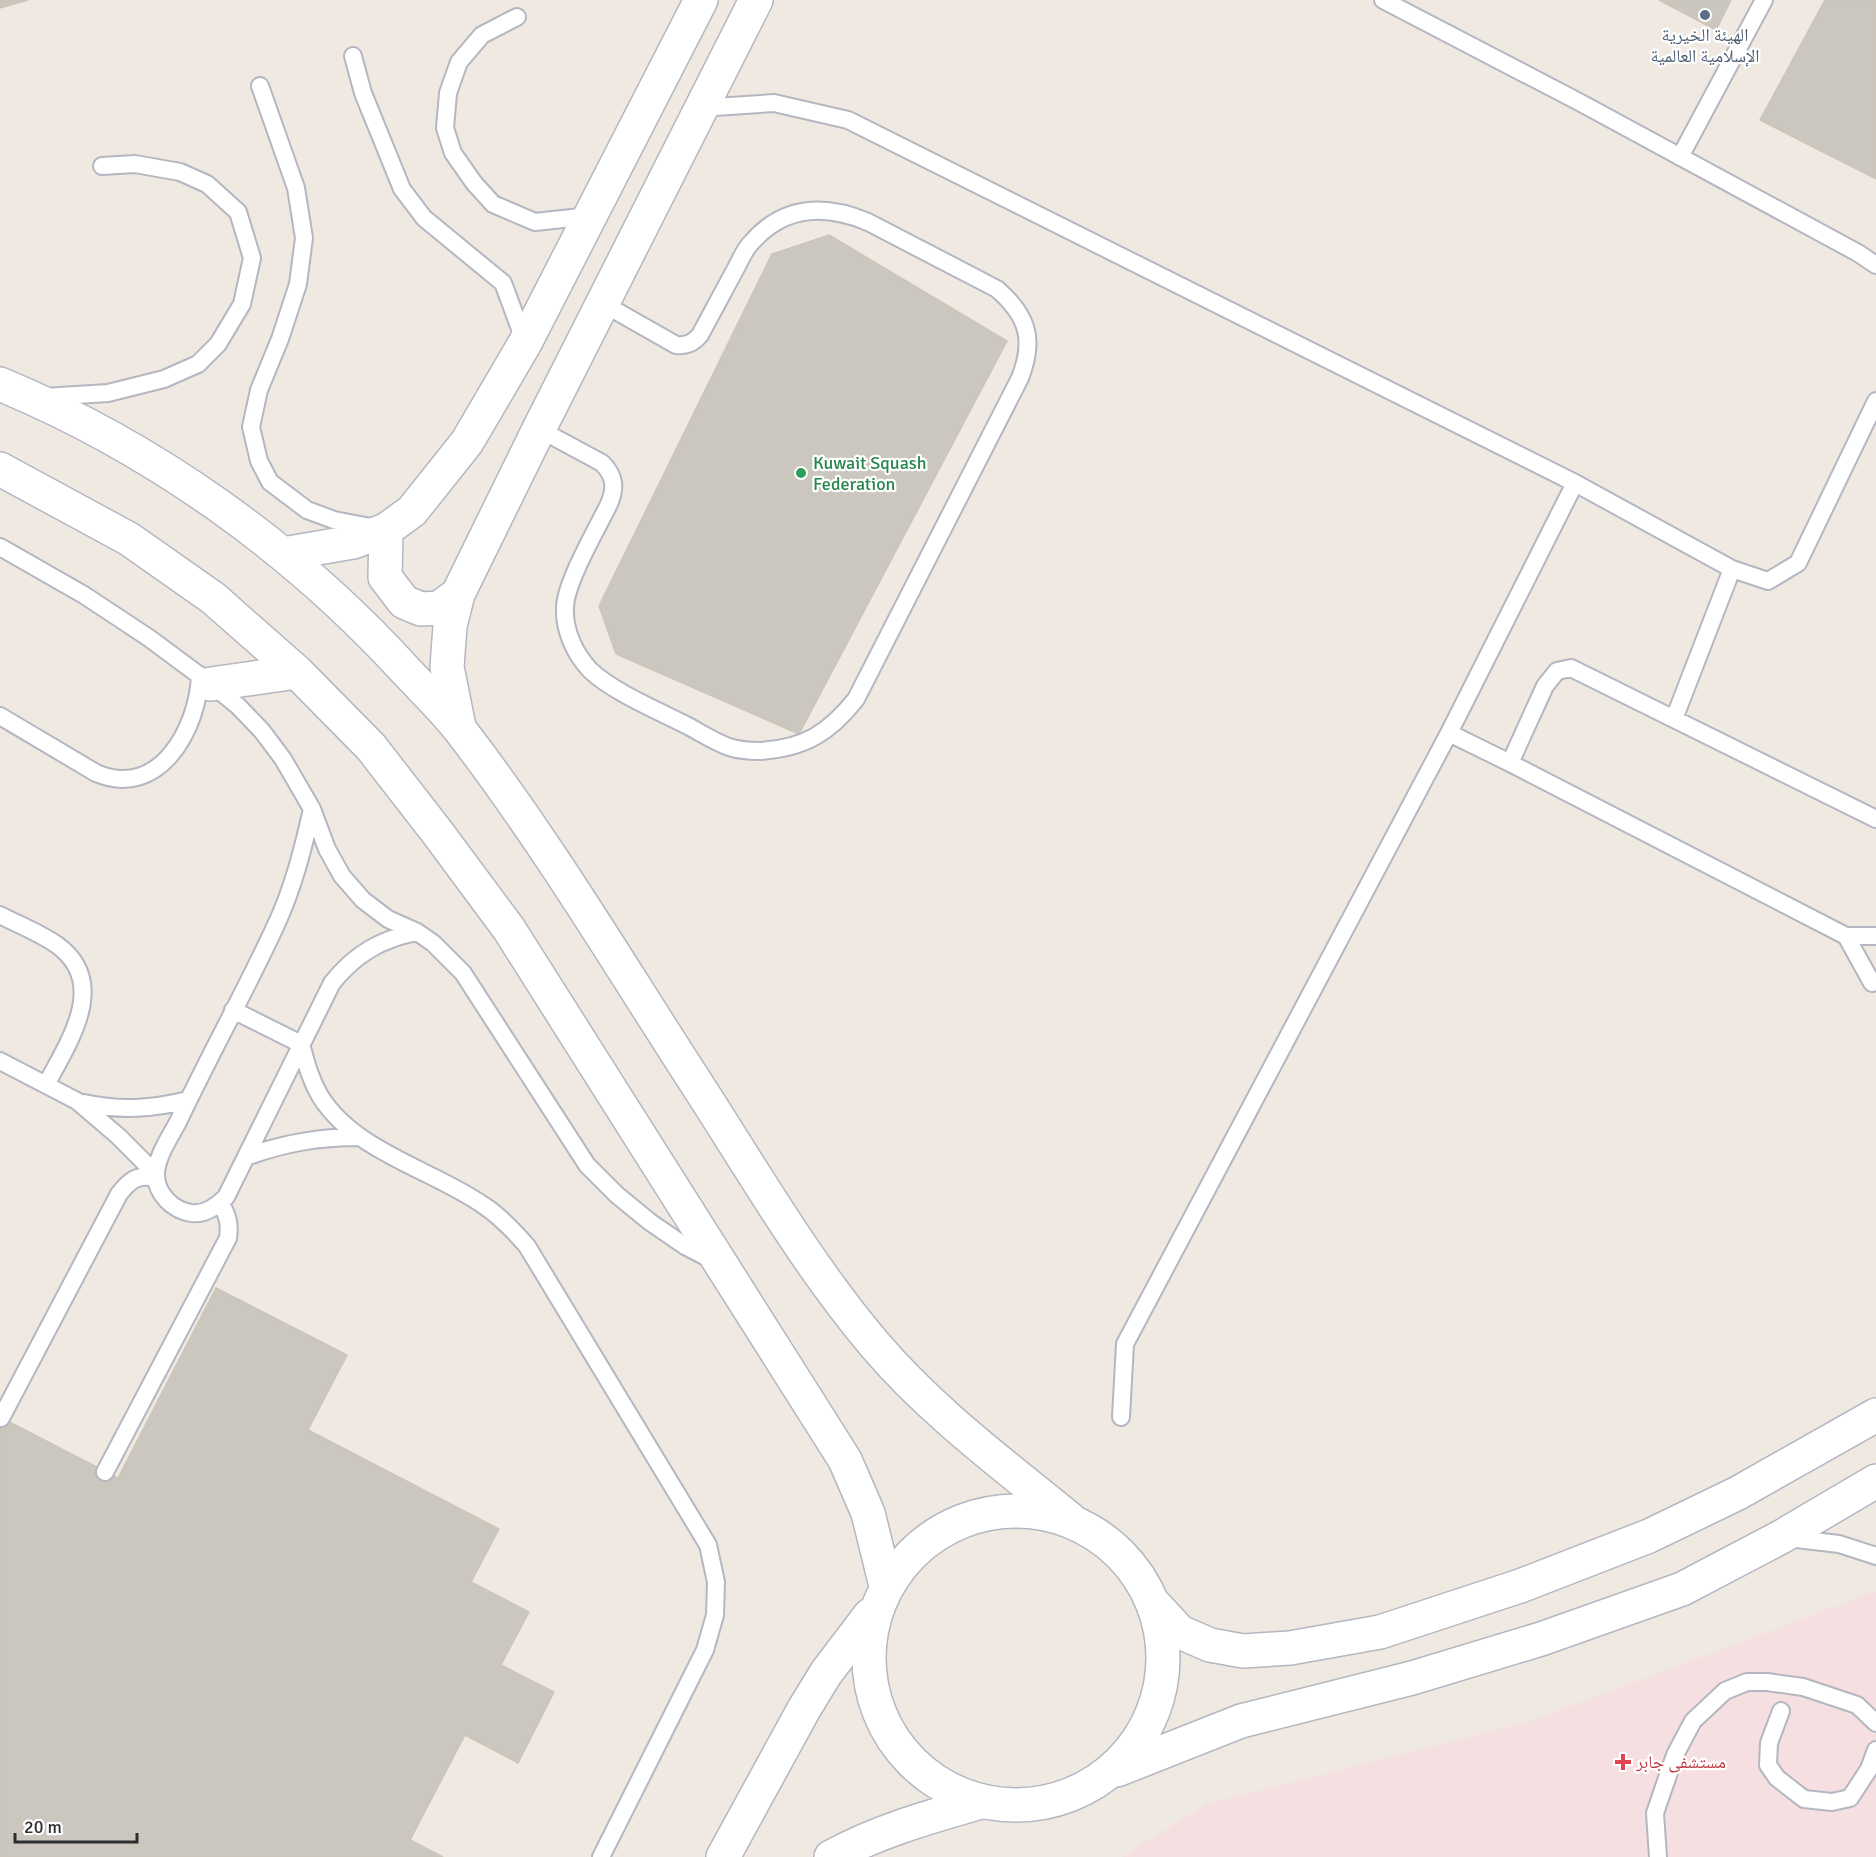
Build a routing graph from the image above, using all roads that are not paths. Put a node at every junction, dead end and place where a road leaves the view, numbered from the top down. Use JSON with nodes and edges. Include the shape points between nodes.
{"nodes":[{"id":1,"x":701,"y":0,"type":"edge"},
{"id":2,"x":756,"y":0,"type":"edge"},
{"id":3,"x":1383,"y":0,"type":"edge"},
{"id":4,"x":1764,"y":0,"type":"edge"},
{"id":5,"x":517,"y":17,"type":"dead end"},
{"id":6,"x":353,"y":56,"type":"dead end"},
{"id":7,"x":261,"y":86,"type":"dead end"},
{"id":8,"x":700,"y":108,"type":"junction"},
{"id":9,"x":1680,"y":157,"type":"junction"},
{"id":10,"x":102,"y":166,"type":"dead end"},
{"id":11,"x":590,"y":216,"type":"junction"},
{"id":12,"x":1876,"y":265,"type":"edge"},
{"id":13,"x":603,"y":303,"type":"junction"},
{"id":14,"x":525,"y":342,"type":"junction"},
{"id":15,"x":0,"y":384,"type":"edge"},
{"id":16,"x":34,"y":398,"type":"junction"},
{"id":17,"x":1876,"y":401,"type":"edge"},
{"id":18,"x":539,"y":429,"type":"junction"},
{"id":19,"x":0,"y":469,"type":"edge"},
{"id":20,"x":1575,"y":483,"type":"junction"},
{"id":21,"x":386,"y":530,"type":"junction"},
{"id":22,"x":0,"y":547,"type":"edge"},
{"id":23,"x":283,"y":554,"type":"junction"},
{"id":24,"x":1732,"y":569,"type":"junction"},
{"id":25,"x":458,"y":594,"type":"junction"},
{"id":26,"x":297,"y":672,"type":"junction"},
{"id":27,"x":205,"y":679,"type":"junction"},
{"id":28,"x":0,"y":716,"type":"edge"},
{"id":29,"x":1674,"y":719,"type":"junction"},
{"id":30,"x":459,"y":727,"type":"junction"},
{"id":31,"x":1449,"y":734,"type":"junction"},
{"id":32,"x":1510,"y":763,"type":"junction"},
{"id":33,"x":312,"y":810,"type":"junction"},
{"id":34,"x":1876,"y":819,"type":"edge"},
{"id":35,"x":0,"y":915,"type":"edge"},
{"id":36,"x":417,"y":932,"type":"junction"},
{"id":37,"x":1846,"y":936,"type":"junction"},
{"id":38,"x":1876,"y":936,"type":"edge"},
{"id":39,"x":1875,"y":981,"type":"edge"},
{"id":40,"x":233,"y":1010,"type":"junction"},
{"id":41,"x":301,"y":1044,"type":"junction"},
{"id":42,"x":0,"y":1061,"type":"edge"},
{"id":43,"x":46,"y":1085,"type":"junction"},
{"id":44,"x":188,"y":1100,"type":"junction"},
{"id":45,"x":78,"y":1101,"type":"junction"},
{"id":46,"x":359,"y":1137,"type":"junction"},
{"id":47,"x":246,"y":1157,"type":"junction"},
{"id":48,"x":156,"y":1176,"type":"junction"},
{"id":49,"x":220,"y":1203,"type":"junction"},
{"id":50,"x":722,"y":1265,"type":"junction"},
{"id":51,"x":1876,"y":1415,"type":"edge"},
{"id":52,"x":1121,"y":1417,"type":"dead end"},
{"id":53,"x":1,"y":1418,"type":"edge"},
{"id":54,"x":105,"y":1472,"type":"dead end"},
{"id":55,"x":1876,"y":1481,"type":"edge"},
{"id":56,"x":1071,"y":1521,"type":"junction"},
{"id":57,"x":1781,"y":1537,"type":"junction"},
{"id":58,"x":1876,"y":1556,"type":"edge"},
{"id":59,"x":880,"y":1597,"type":"junction"},
{"id":60,"x":1154,"y":1605,"type":"junction"},
{"id":61,"x":1781,"y":1711,"type":"dead end"},
{"id":62,"x":1876,"y":1724,"type":"edge"},
{"id":63,"x":1876,"y":1750,"type":"edge"},
{"id":64,"x":1112,"y":1771,"type":"junction"},
{"id":65,"x":981,"y":1802,"type":"junction"},
{"id":66,"x":601,"y":1857,"type":"edge"},
{"id":67,"x":723,"y":1857,"type":"edge"},
{"id":68,"x":831,"y":1857,"type":"edge"},
{"id":69,"x":1658,"y":1857,"type":"edge"}],
"edges":[{"from":1,"to":11,"type":"street"},
{"from":2,"to":8,"type":"street"},
{"from":3,"to":9,"type":"lane"},
{"from":4,"to":9,"type":"lane"},
{"from":5,"to":11,"type":"lane","via":[[482,35],[459,62],[448,93],[445,128],[453,153],[494,204],[535,222]]},
{"from":6,"to":14,"type":"lane","via":[[363,93],[402,189],[424,218],[503,283]]},
{"from":7,"to":21,"type":"lane","via":[[296,188],[304,238],[298,285],[260,390],[251,427],[259,461],[270,482],[307,510],[334,520]]},
{"from":8,"to":13,"type":"street"},
{"from":8,"to":20,"type":"lane","via":[[774,103],[848,120]]},
{"from":9,"to":12,"type":"lane"},
{"from":10,"to":16,"type":"lane","via":[[135,164],[180,172],[207,184],[238,212],[252,258],[242,304],[218,344],[198,364],[164,379],[108,393]]},
{"from":11,"to":14,"type":"street"},
{"from":13,"to":18,"type":"street"},
{"from":13,"to":18,"type":"lane","via":[[676,345],[685,346],[700,335],[749,244],[783,218],[826,209],[868,222],[998,289],[1023,320],[1029,340],[1028,359],[856,699],[838,721],[814,738],[787,748],[758,751],[729,747],[609,685],[576,652],[564,608],[569,585],[614,493],[614,482],[602,464]]},
{"from":14,"to":21,"type":"street","via":[[467,442],[412,511]]},
{"from":15,"to":16,"type":"street"},
{"from":16,"to":23,"type":"street","via":[[139,454],[204,495]]},
{"from":17,"to":24,"type":"lane","via":[[1798,563],[1768,581]]},
{"from":18,"to":25,"type":"street"},
{"from":19,"to":26,"type":"street","via":[[129,539],[213,598]]},
{"from":20,"to":24,"type":"lane"},
{"from":20,"to":31,"type":"lane"},
{"from":21,"to":23,"type":"street","via":[[352,542]]},
{"from":21,"to":25,"type":"street","via":[[385,578],[404,602],[421,609],[439,608]]},
{"from":22,"to":27,"type":"lane","via":[[84,595]]},
{"from":23,"to":30,"type":"street","via":[[371,632]]},
{"from":24,"to":29,"type":"lane"},
{"from":25,"to":30,"type":"street","via":[[450,626],[447,667]]},
{"from":26,"to":27,"type":"street"},
{"from":26,"to":50,"type":"street","via":[[371,747],[509,929]]},
{"from":27,"to":28,"type":"lane","via":[[188,729],[175,750],[139,777],[108,778]]},
{"from":27,"to":33,"type":"lane","via":[[262,731]]},
{"from":29,"to":32,"type":"lane","via":[[1571,668],[1557,671],[1545,686]]},
{"from":29,"to":34,"type":"lane"},
{"from":30,"to":56,"type":"street","via":[[572,890],[820,1276],[877,1348],[942,1414]]},
{"from":31,"to":32,"type":"lane"},
{"from":31,"to":52,"type":"lane","via":[[1125,1344]]},
{"from":32,"to":37,"type":"lane"},
{"from":33,"to":36,"type":"lane","via":[[342,876],[363,900],[388,919]]},
{"from":33,"to":40,"type":"lane","via":[[280,916]]},
{"from":35,"to":43,"type":"lane","via":[[58,945],[81,977],[84,996],[80,1019]]},
{"from":36,"to":41,"type":"lane","via":[[376,945],[344,968]]},
{"from":36,"to":50,"type":"lane","via":[[463,973],[588,1165],[616,1195],[650,1222]]},
{"from":37,"to":38,"type":"lane"},
{"from":37,"to":39,"type":"lane"},
{"from":40,"to":41,"type":"lane"},
{"from":40,"to":44,"type":"lane"},
{"from":41,"to":46,"type":"lane","via":[[320,1096]]},
{"from":41,"to":47,"type":"lane"},
{"from":42,"to":43,"type":"lane"},
{"from":43,"to":45,"type":"lane"},
{"from":44,"to":45,"type":"lane","via":[[133,1109],[105,1108]]},
{"from":44,"to":48,"type":"lane"},
{"from":45,"to":48,"type":"lane"},
{"from":46,"to":47,"type":"lane","via":[[304,1140]]},
{"from":46,"to":66,"type":"lane","via":[[483,1204],[527,1246],[708,1545],[716,1582],[715,1615],[705,1650]]},
{"from":47,"to":49,"type":"lane"},
{"from":48,"to":49,"type":"lane","via":[[168,1203],[180,1211],[194,1214]]},
{"from":48,"to":53,"type":"lane","via":[[136,1178],[119,1194]]},
{"from":49,"to":54,"type":"lane","via":[[230,1225],[228,1238]]},
{"from":50,"to":59,"type":"street","via":[[845,1460],[868,1513]]},
{"from":51,"to":60,"type":"street","via":[[1738,1493],[1649,1536],[1520,1586],[1380,1632],[1290,1648],[1243,1651],[1180,1632]]},
{"from":55,"to":57,"type":"street"},
{"from":56,"to":59,"type":"street","via":[[1029,1511],[986,1513],[956,1523],[912,1552]]},
{"from":56,"to":60,"type":"street","via":[[1106,1540],[1135,1569]]},
{"from":57,"to":58,"type":"lane","via":[[1839,1544]]},
{"from":57,"to":64,"type":"street","via":[[1682,1588],[1541,1639],[1412,1678],[1241,1721]]},
{"from":59,"to":65,"type":"street","via":[[867,1657],[875,1706],[899,1750],[935,1783]]},
{"from":59,"to":67,"type":"street","via":[[804,1708]]},
{"from":60,"to":64,"type":"street","via":[[1164,1650],[1160,1695],[1142,1737]]},
{"from":61,"to":63,"type":"lane","via":[[1769,1743],[1768,1765],[1777,1778],[1804,1799],[1832,1802],[1850,1798]]},
{"from":62,"to":69,"type":"lane","via":[[1857,1705],[1803,1686],[1747,1683],[1725,1691],[1693,1721],[1675,1755],[1655,1813]]},
{"from":64,"to":65,"type":"street","via":[[1072,1795],[1027,1806]]},
{"from":65,"to":68,"type":"street","via":[[916,1821],[854,1844]]}]}
